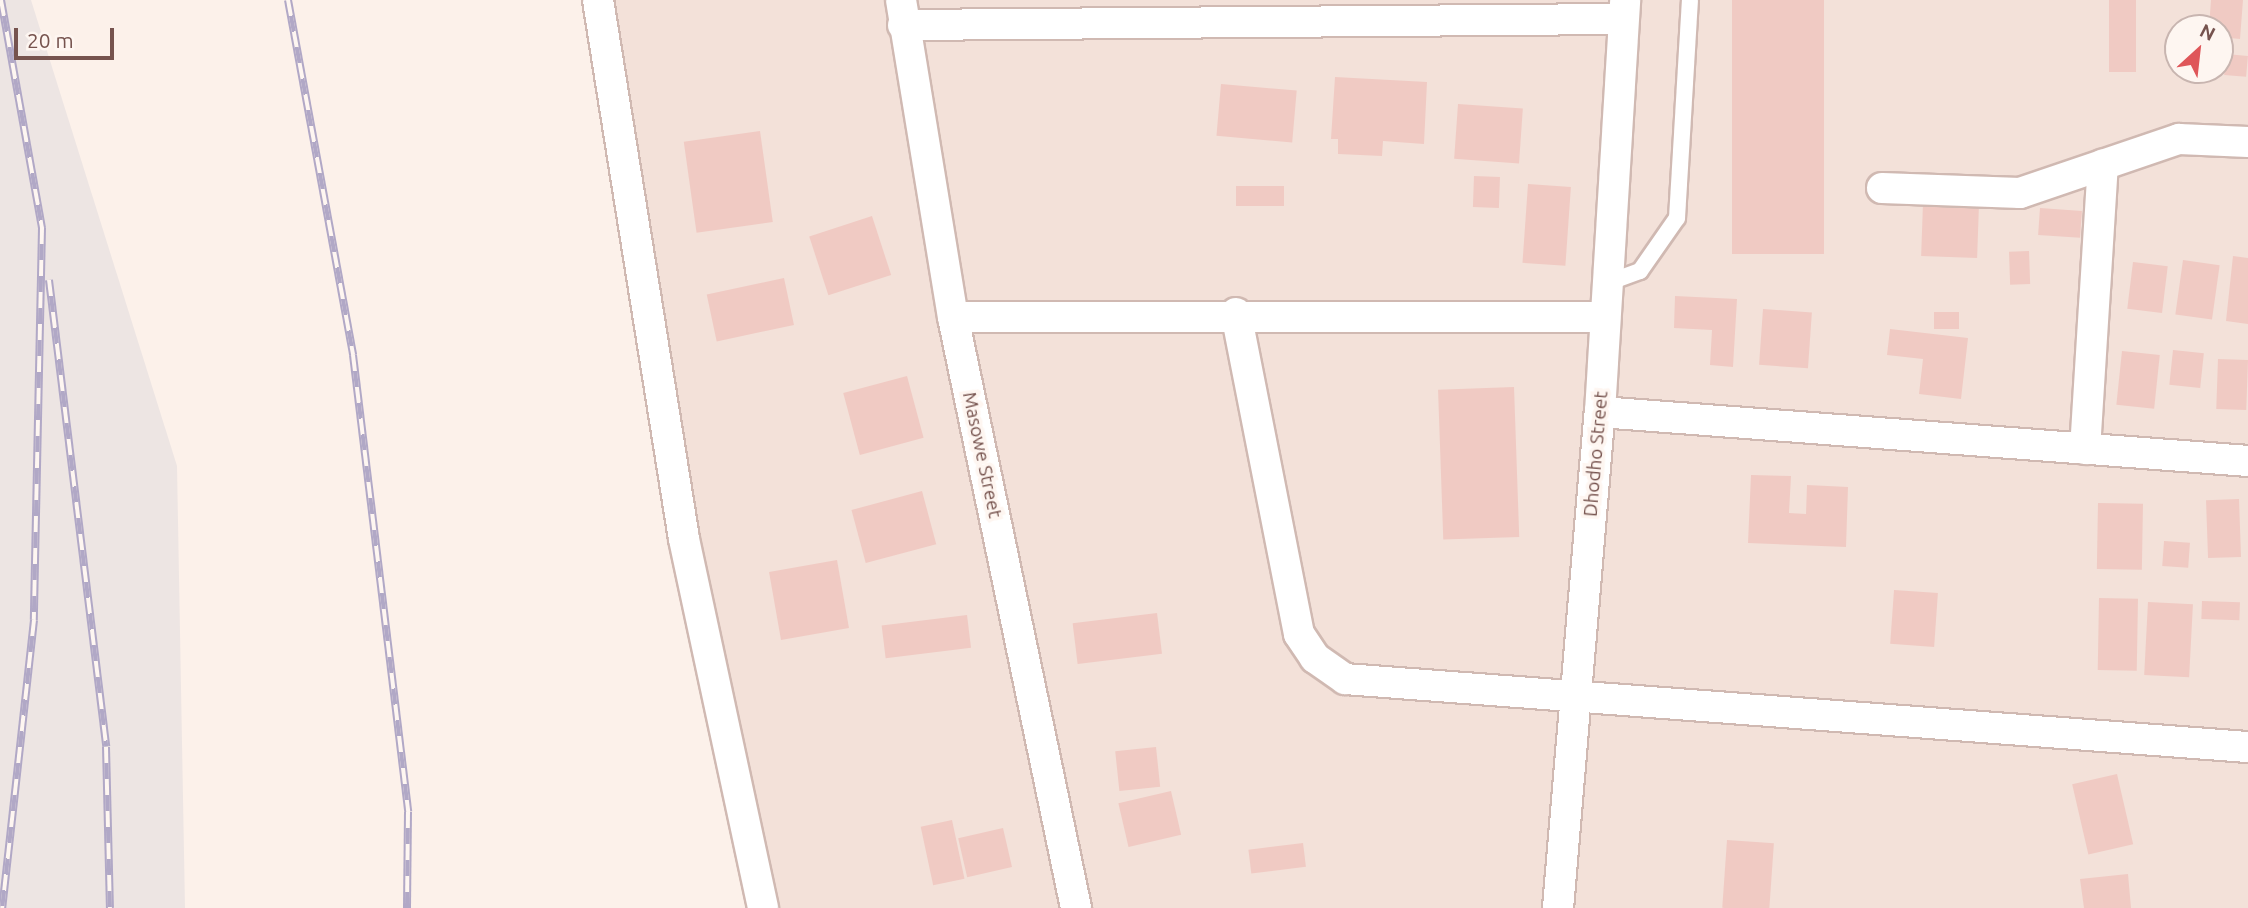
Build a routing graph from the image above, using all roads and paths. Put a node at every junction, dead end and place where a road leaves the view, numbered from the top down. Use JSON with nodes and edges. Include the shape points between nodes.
{"nodes":[{"id":1,"x":598,"y":0,"type":"edge"},
{"id":2,"x":1690,"y":0,"type":"edge"},
{"id":3,"x":1624,"y":10,"type":"edge"},
{"id":4,"x":902,"y":12,"type":"edge"},
{"id":5,"x":2248,"y":142,"type":"edge"},
{"id":6,"x":2103,"y":165,"type":"junction"},
{"id":7,"x":1882,"y":188,"type":"dead end"},
{"id":8,"x":1607,"y":283,"type":"junction"},
{"id":9,"x":1236,"y":313,"type":"junction"},
{"id":10,"x":953,"y":317,"type":"junction"},
{"id":11,"x":1605,"y":317,"type":"junction"},
{"id":12,"x":1600,"y":412,"type":"junction"},
{"id":13,"x":2085,"y":449,"type":"junction"},
{"id":14,"x":2248,"y":461,"type":"edge"},
{"id":15,"x":1574,"y":694,"type":"junction"},
{"id":16,"x":2248,"y":747,"type":"edge"},
{"id":17,"x":763,"y":908,"type":"edge"},
{"id":18,"x":1076,"y":908,"type":"edge"},
{"id":19,"x":1558,"y":908,"type":"edge"}],
"edges":[{"from":1,"to":17,"type":"street","via":[[684,540]]},
{"from":2,"to":8,"type":"lane","via":[[1677,218],[1640,271]]},
{"from":3,"to":4,"type":"street"},
{"from":3,"to":8,"type":"street","name":"Dhodho Street"},
{"from":4,"to":10,"type":"street","name":"Masowe Street"},
{"from":5,"to":6,"type":"street","via":[[2179,139]]},
{"from":6,"to":7,"type":"street","via":[[2020,193]]},
{"from":6,"to":13,"type":"street"},
{"from":8,"to":11,"type":"street","name":"Dhodho Street"},
{"from":9,"to":10,"type":"street"},
{"from":9,"to":11,"type":"street"},
{"from":9,"to":15,"type":"street","via":[[1298,634],[1315,658],[1345,679]]},
{"from":10,"to":18,"type":"street","name":"Masowe Street"},
{"from":11,"to":12,"type":"street","name":"Dhodho Street"},
{"from":12,"to":13,"type":"street"},
{"from":12,"to":15,"type":"street","name":"Dhodho Street"},
{"from":13,"to":14,"type":"street"},
{"from":15,"to":16,"type":"street"},
{"from":15,"to":19,"type":"street","name":"Dhodho Street"}]}
